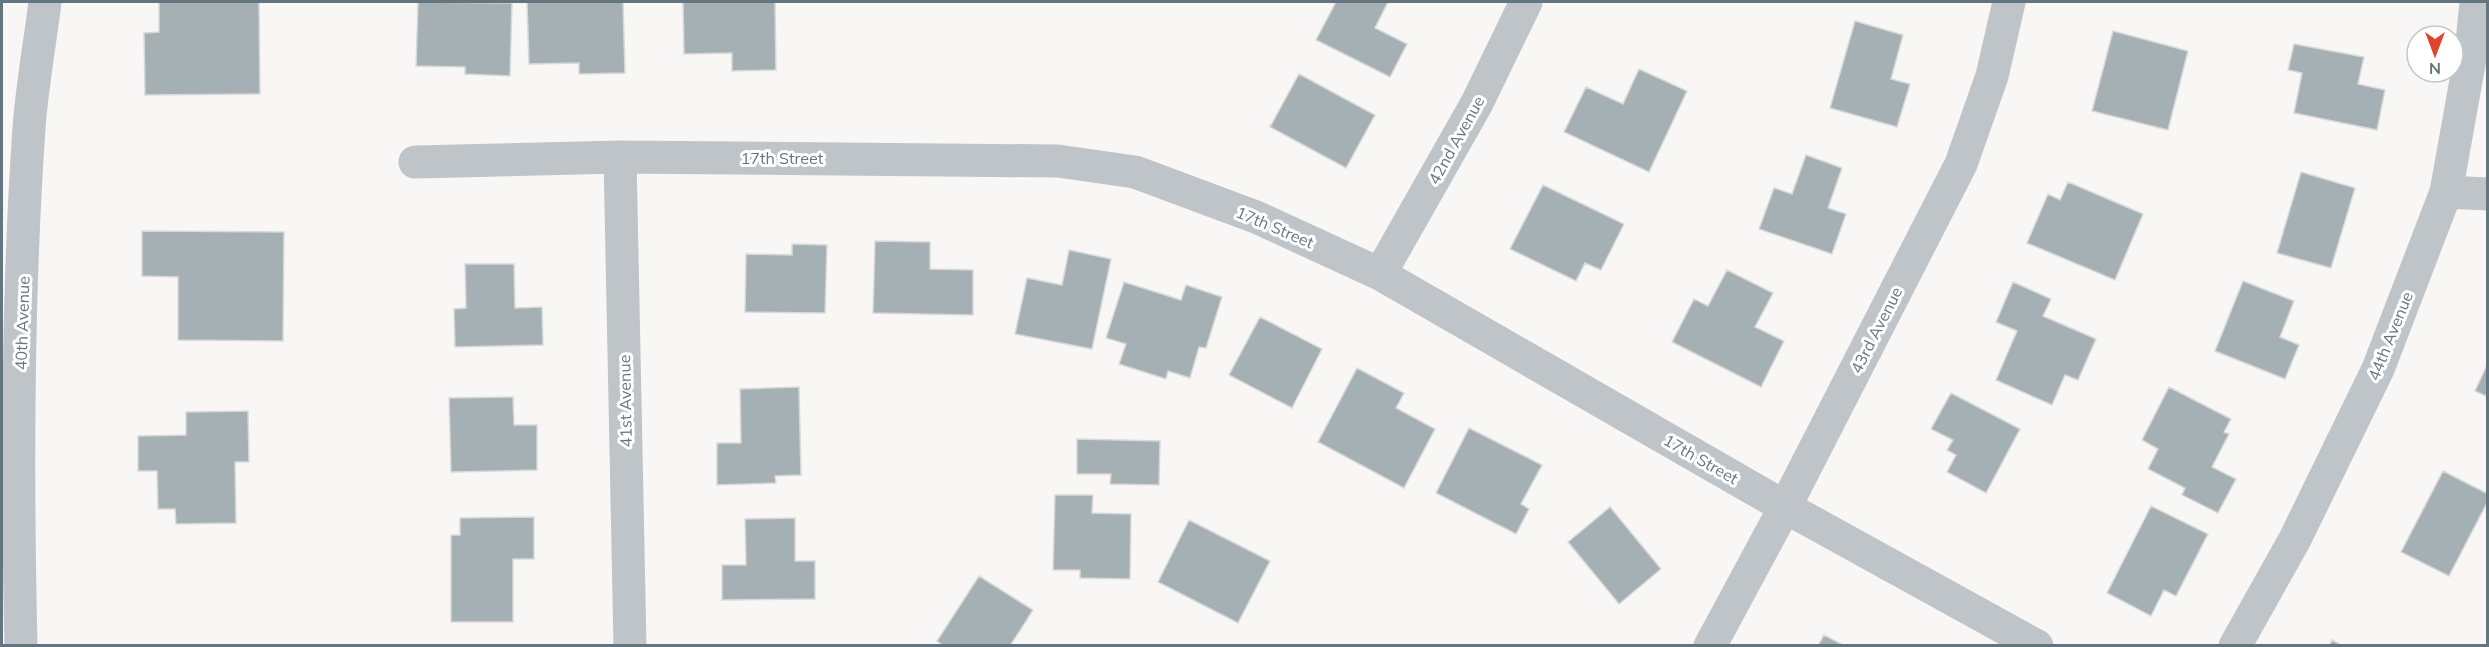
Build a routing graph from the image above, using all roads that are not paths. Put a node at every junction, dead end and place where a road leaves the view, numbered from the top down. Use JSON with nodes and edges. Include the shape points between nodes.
{"nodes":[{"id":1,"x":45,"y":2,"type":"edge"},
{"id":2,"x":1526,"y":2,"type":"edge"},
{"id":3,"x":2009,"y":2,"type":"edge"},
{"id":4,"x":2476,"y":2,"type":"edge"},
{"id":5,"x":620,"y":157,"type":"junction"},
{"id":6,"x":415,"y":162,"type":"dead end"},
{"id":7,"x":2446,"y":192,"type":"junction"},
{"id":8,"x":2487,"y":194,"type":"edge"},
{"id":9,"x":1380,"y":274,"type":"junction"},
{"id":10,"x":1785,"y":507,"type":"junction"},
{"id":11,"x":10,"y":540,"type":"edge"},
{"id":12,"x":21,"y":645,"type":"edge"},
{"id":13,"x":630,"y":645,"type":"edge"},
{"id":14,"x":1710,"y":645,"type":"edge"},
{"id":15,"x":2037,"y":645,"type":"edge"},
{"id":16,"x":2235,"y":645,"type":"edge"}],
"edges":[{"from":1,"to":11,"type":"street","name":"40th Avenue","via":[[29,126]]},
{"from":2,"to":9,"type":"street","name":"42nd Avenue","via":[[1478,103]]},
{"from":3,"to":10,"type":"street","name":"43rd Avenue","via":[[1992,76],[1961,164]]},
{"from":4,"to":7,"type":"street","name":"44th Avenue"},
{"from":5,"to":6,"type":"street","name":"17th Street"},
{"from":5,"to":9,"type":"street","name":"17th Street","via":[[1058,161],[1135,172],[1256,217]]},
{"from":5,"to":13,"type":"street","name":"41st Avenue"},
{"from":7,"to":8,"type":"street"},
{"from":7,"to":16,"type":"street","name":"44th Avenue","via":[[2378,369],[2295,539]]},
{"from":9,"to":10,"type":"street","name":"17th Street"},
{"from":10,"to":14,"type":"street","name":"43rd Avenue"},
{"from":10,"to":15,"type":"street","name":"17th Street"},
{"from":11,"to":12,"type":"street","name":"40th Avenue"}]}
